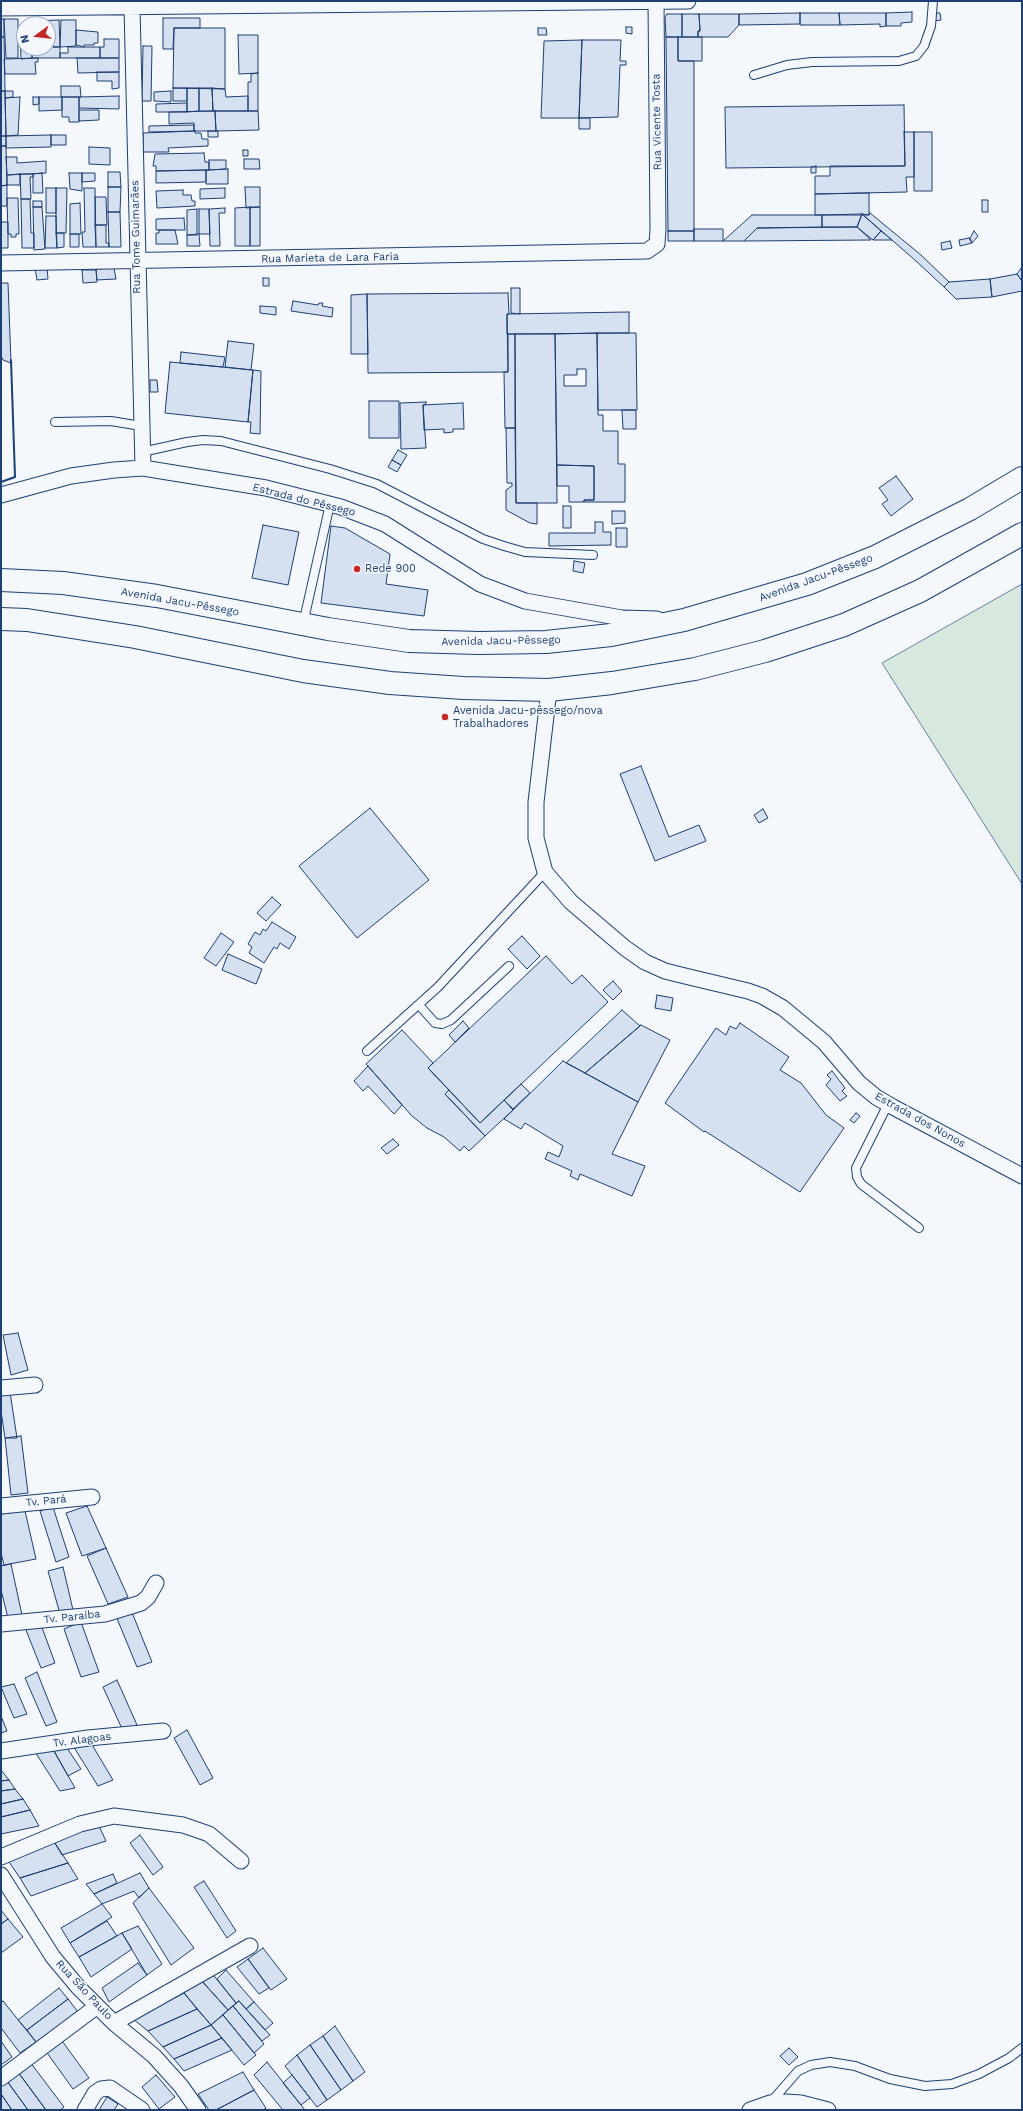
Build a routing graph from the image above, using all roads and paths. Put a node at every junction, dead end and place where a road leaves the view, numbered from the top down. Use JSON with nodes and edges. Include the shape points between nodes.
{"nodes":[{"id":1,"x":656,"y":1,"type":"edge"},
{"id":2,"x":688,"y":1,"type":"edge"},
{"id":3,"x":933,"y":1,"type":"edge"},
{"id":4,"x":132,"y":7,"type":"junction"},
{"id":5,"x":1,"y":8,"type":"edge"},
{"id":6,"x":754,"y":75,"type":"dead end"},
{"id":7,"x":657,"y":244,"type":"joint"},
{"id":8,"x":136,"y":261,"type":"junction"},
{"id":9,"x":1,"y":263,"type":"edge"},
{"id":10,"x":55,"y":422,"type":"dead end"},
{"id":11,"x":141,"y":426,"type":"junction"},
{"id":12,"x":142,"y":452,"type":"junction"},
{"id":13,"x":143,"y":468,"type":"junction"},
{"id":14,"x":1022,"y":478,"type":"edge"},
{"id":15,"x":1,"y":495,"type":"edge"},
{"id":16,"x":330,"y":504,"type":"junction"},
{"id":17,"x":1022,"y":534,"type":"edge"},
{"id":18,"x":593,"y":555,"type":"dead end"},
{"id":19,"x":1,"y":580,"type":"edge"},
{"id":20,"x":1,"y":619,"type":"edge"},
{"id":21,"x":684,"y":620,"type":"junction"},
{"id":22,"x":303,"y":625,"type":"junction"},
{"id":23,"x":549,"y":690,"type":"junction"},
{"id":24,"x":546,"y":872,"type":"junction"},
{"id":25,"x":509,"y":966,"type":"dead end"},
{"id":26,"x":420,"y":1005,"type":"junction"},
{"id":27,"x":367,"y":1051,"type":"dead end"},
{"id":28,"x":888,"y":1104,"type":"junction"},
{"id":29,"x":1022,"y":1176,"type":"edge"},
{"id":30,"x":919,"y":1228,"type":"dead end"},
{"id":31,"x":35,"y":1385,"type":"dead end"},
{"id":32,"x":1,"y":1388,"type":"edge"},
{"id":33,"x":92,"y":1497,"type":"dead end"},
{"id":34,"x":1,"y":1506,"type":"edge"},
{"id":35,"x":156,"y":1583,"type":"dead end"},
{"id":36,"x":1,"y":1624,"type":"edge"},
{"id":37,"x":162,"y":1731,"type":"dead end"},
{"id":38,"x":1,"y":1752,"type":"edge"},
{"id":39,"x":1,"y":1857,"type":"edge"},
{"id":40,"x":241,"y":1861,"type":"dead end"},
{"id":41,"x":1,"y":1875,"type":"edge"},
{"id":42,"x":250,"y":1946,"type":"dead end"},
{"id":43,"x":96,"y":2007,"type":"junction"},
{"id":44,"x":114,"y":2022,"type":"junction"},
{"id":45,"x":1022,"y":2048,"type":"edge"},
{"id":46,"x":1,"y":2078,"type":"edge"},
{"id":47,"x":770,"y":2103,"type":"junction"},
{"id":48,"x":85,"y":2110,"type":"edge"},
{"id":49,"x":142,"y":2110,"type":"edge"},
{"id":50,"x":198,"y":2110,"type":"edge"},
{"id":51,"x":750,"y":2110,"type":"edge"},
{"id":52,"x":828,"y":2110,"type":"edge"}],
"edges":[{"from":1,"to":2,"type":"street"},
{"from":1,"to":4,"type":"street"},
{"from":1,"to":7,"type":"street","name":"Rua Vicente Tosta"},
{"from":3,"to":6,"type":"lane","via":[[931,26],[924,46],[916,56],[899,61],[812,62],[787,65]]},
{"from":4,"to":5,"type":"street"},
{"from":4,"to":8,"type":"street","name":"Rua Tome Guimarães"},
{"from":7,"to":8,"type":"street","name":"Rua Marieta de Lara Faria","via":[[652,249],[640,252]]},
{"from":8,"to":9,"type":"street","name":"Rua Marieta de Lara Faria"},
{"from":8,"to":11,"type":"street","name":"Rua Tome Guimarães"},
{"from":10,"to":11,"type":"lane","via":[[111,420]]},
{"from":11,"to":12,"type":"street","name":"Rua Tome Guimarães"},
{"from":12,"to":13,"type":"street","name":"Rua Tome Guimarães"},
{"from":12,"to":18,"type":"lane","via":[[187,442],[221,441],[377,484],[483,539],[504,546],[525,552]]},
{"from":13,"to":15,"type":"street","name":"Estrada do Pêssego","via":[[71,476]]},
{"from":13,"to":16,"type":"street","name":"Estrada do Pêssego","via":[[266,488]]},
{"from":14,"to":21,"type":"highway","name":"Avenida Jacu-Pêssego","via":[[970,509],[875,558],[807,584]]},
{"from":16,"to":21,"type":"street","name":"Estrada do Pêssego","via":[[384,524],[480,584],[525,601],[622,618]]},
{"from":16,"to":22,"type":"lane"},
{"from":17,"to":23,"type":"highway","via":[[920,591],[844,625],[765,651],[695,669],[612,683]]},
{"from":19,"to":22,"type":"highway","name":"Avenida Jacu-Pêssego","via":[[63,583],[157,596]]},
{"from":20,"to":23,"type":"highway","via":[[27,620],[127,636],[302,671],[390,684]]},
{"from":21,"to":22,"type":"highway","name":"Avenida Jacu-Pêssego","via":[[612,635],[568,640],[479,643],[409,641]]},
{"from":23,"to":24,"type":"street","name":"Estrada dos Nonos","via":[[536,802],[536,838]]},
{"from":24,"to":26,"type":"lane"},
{"from":24,"to":28,"type":"street","name":"Estrada dos Nonos","via":[[571,902],[645,962],[665,971],[748,991],[783,1008],[824,1042],[859,1083]]},
{"from":25,"to":26,"type":"lane","via":[[451,1020],[442,1024],[434,1023]]},
{"from":26,"to":27,"type":"lane"},
{"from":28,"to":29,"type":"street","name":"Estrada dos Nonos"},
{"from":28,"to":30,"type":"lane","via":[[856,1168],[857,1177],[861,1184]]},
{"from":31,"to":32,"type":"street"},
{"from":33,"to":34,"type":"street","name":"Tv. Pará"},
{"from":35,"to":36,"type":"street","name":"Tv. Paraíba","via":[[141,1603],[105,1614]]},
{"from":37,"to":38,"type":"street","name":"Tv. Alagoas","via":[[88,1738]]},
{"from":39,"to":40,"type":"street","via":[[80,1824],[114,1816],[183,1825],[208,1834]]},
{"from":41,"to":43,"type":"street","name":"Rua São Paulo","via":[[53,1957]]},
{"from":42,"to":44,"type":"street"},
{"from":43,"to":44,"type":"street","name":"Rua São Paulo"},
{"from":43,"to":46,"type":"street"},
{"from":44,"to":50,"type":"street","name":"Rua São Paulo","via":[[154,2056]]},
{"from":45,"to":47,"type":"lane","via":[[979,2074],[952,2084],[925,2086],[890,2079],[855,2066],[830,2062],[811,2065],[798,2072]]},
{"from":47,"to":51,"type":"street"},
{"from":47,"to":52,"type":"street","via":[[801,2103]]},
{"from":48,"to":49,"type":"street","via":[[95,2093],[110,2088]]}]}
